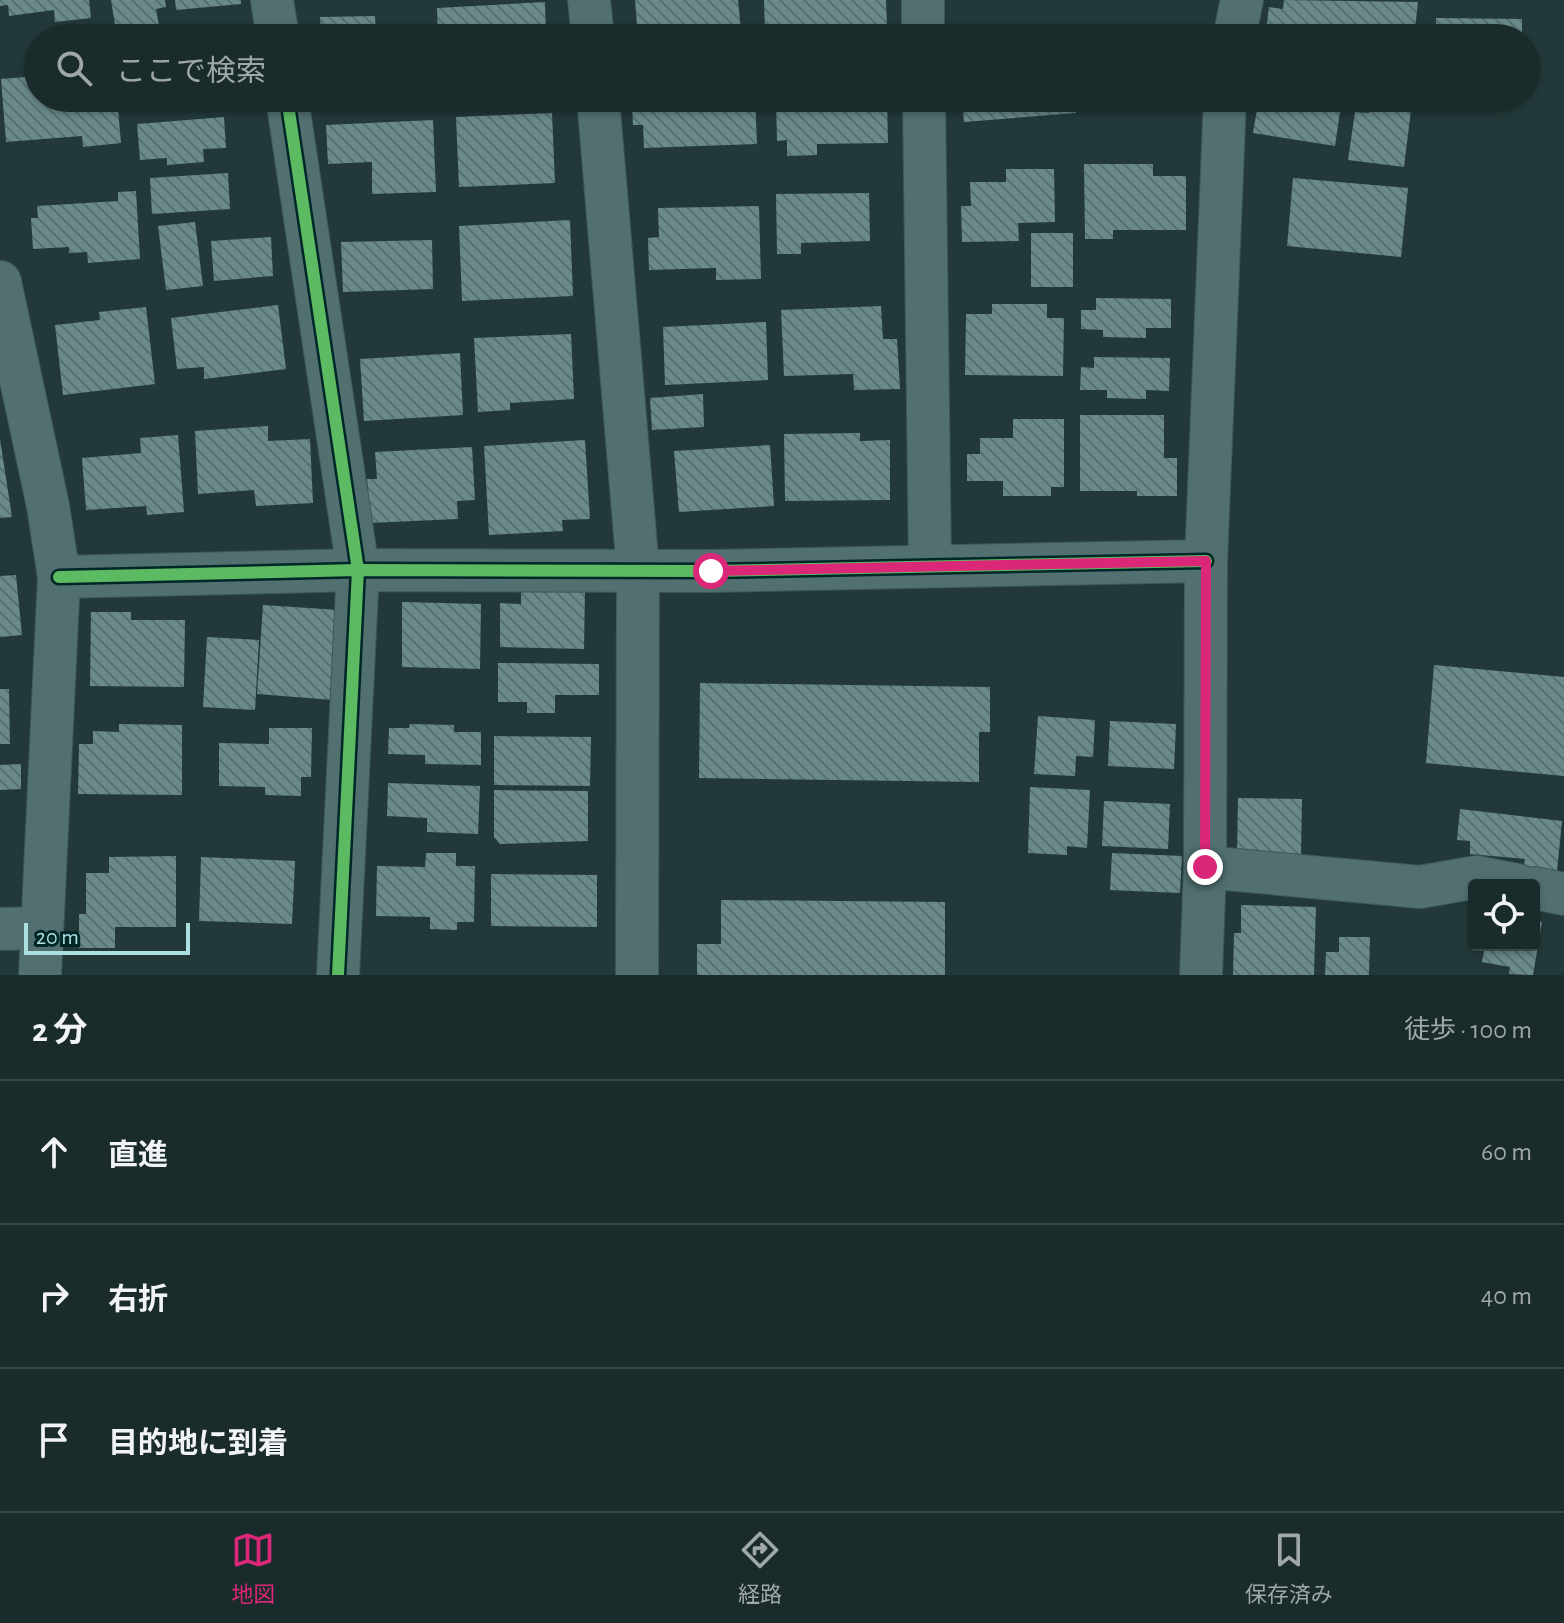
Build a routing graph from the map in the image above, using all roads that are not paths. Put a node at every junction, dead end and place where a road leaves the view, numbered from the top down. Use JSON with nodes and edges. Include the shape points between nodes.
{"nodes":[{"id":1,"x":272,"y":0,"type":"edge"},
{"id":2,"x":589,"y":0,"type":"edge"},
{"id":3,"x":923,"y":0,"type":"edge"},
{"id":4,"x":1242,"y":0,"type":"edge"},
{"id":5,"x":276,"y":24,"type":"edge"},
{"id":6,"x":592,"y":24,"type":"edge"},
{"id":7,"x":923,"y":24,"type":"edge"},
{"id":8,"x":1237,"y":24,"type":"edge"},
{"id":9,"x":289,"y":112,"type":"edge"},
{"id":10,"x":599,"y":112,"type":"edge"},
{"id":11,"x":924,"y":112,"type":"edge"},
{"id":12,"x":1224,"y":112,"type":"edge"},
{"id":13,"x":0,"y":282,"type":"edge"},
{"id":14,"x":1206,"y":561,"type":"junction"},
{"id":15,"x":930,"y":566,"type":"junction"},
{"id":16,"x":358,"y":570,"type":"junction"},
{"id":17,"x":638,"y":570,"type":"junction"},
{"id":18,"x":59,"y":577,"type":"junction"},
{"id":19,"x":1205,"y":867,"type":"junction"},
{"id":20,"x":1487,"y":879,"type":"edge"},
{"id":21,"x":1540,"y":889,"type":"edge"},
{"id":22,"x":1564,"y":894,"type":"edge"},
{"id":23,"x":42,"y":928,"type":"junction"},
{"id":24,"x":0,"y":929,"type":"edge"},
{"id":25,"x":40,"y":975,"type":"edge"},
{"id":26,"x":338,"y":975,"type":"edge"},
{"id":27,"x":637,"y":975,"type":"edge"},
{"id":28,"x":1201,"y":975,"type":"edge"}],
"edges":[{"from":1,"to":5,"type":"street"},
{"from":2,"to":6,"type":"street"},
{"from":3,"to":7,"type":"street"},
{"from":4,"to":8,"type":"street"},
{"from":9,"to":16,"type":"street"},
{"from":10,"to":17,"type":"street"},
{"from":11,"to":15,"type":"street"},
{"from":12,"to":14,"type":"street"},
{"from":13,"to":18,"type":"street"},
{"from":14,"to":15,"type":"street"},
{"from":14,"to":19,"type":"street"},
{"from":15,"to":17,"type":"street"},
{"from":16,"to":17,"type":"street"},
{"from":16,"to":18,"type":"street"},
{"from":16,"to":26,"type":"street"},
{"from":17,"to":27,"type":"street"},
{"from":18,"to":23,"type":"street"},
{"from":19,"to":20,"type":"street","via":[[1420,887]]},
{"from":19,"to":28,"type":"street"},
{"from":21,"to":22,"type":"street"},
{"from":23,"to":24,"type":"street"},
{"from":23,"to":25,"type":"street"}]}
